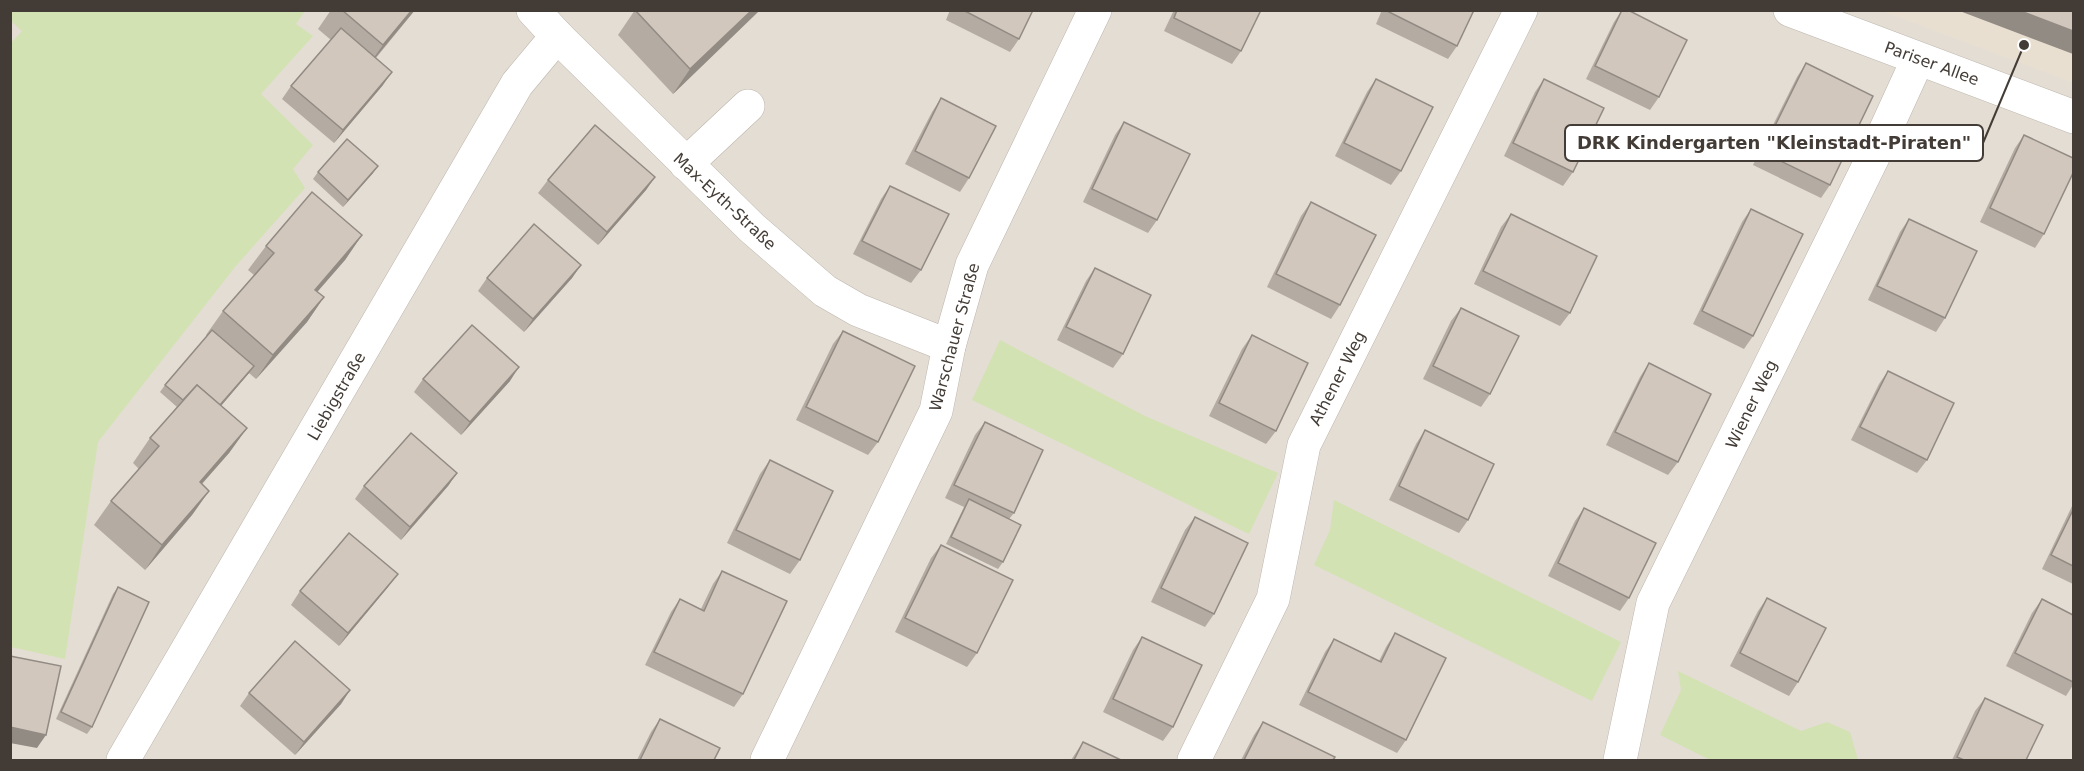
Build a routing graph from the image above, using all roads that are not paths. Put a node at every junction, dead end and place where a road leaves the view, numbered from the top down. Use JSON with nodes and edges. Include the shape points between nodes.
{"nodes":[{"id":1,"x":533,"y":10,"type":"edge"},
{"id":2,"x":1095,"y":10,"type":"edge"},
{"id":3,"x":1521,"y":10,"type":"edge"},
{"id":4,"x":1790,"y":10,"type":"edge"},
{"id":5,"x":556,"y":36,"type":"junction"},
{"id":6,"x":1918,"y":58,"type":"junction"},
{"id":7,"x":748,"y":106,"type":"dead end"},
{"id":8,"x":2073,"y":117,"type":"edge"},
{"id":9,"x":686,"y":164,"type":"junction"},
{"id":10,"x":949,"y":346,"type":"junction"},
{"id":11,"x":123,"y":760,"type":"edge"},
{"id":12,"x":767,"y":760,"type":"edge"},
{"id":13,"x":1194,"y":760,"type":"edge"},
{"id":14,"x":1620,"y":760,"type":"edge"}],
"edges":[{"from":1,"to":5,"type":"street","name":"Max-Eyth-Straße"},
{"from":2,"to":10,"type":"street","name":"Warschauer Straße","via":[[972,265]]},
{"from":3,"to":13,"type":"street","name":"Athener Weg","via":[[1304,445],[1273,599]]},
{"from":4,"to":6,"type":"street","name":"Pariser Allee"},
{"from":5,"to":9,"type":"street","name":"Max-Eyth-Straße"},
{"from":5,"to":11,"type":"street","name":"Liebigstraße","via":[[517,84]]},
{"from":6,"to":8,"type":"street","name":"Pariser Allee"},
{"from":6,"to":14,"type":"street","name":"Wiener Weg","via":[[1653,603]]},
{"from":7,"to":9,"type":"street"},
{"from":9,"to":10,"type":"street","name":"Max-Eyth-Straße","via":[[825,291],[858,310]]},
{"from":10,"to":12,"type":"street","name":"Warschauer Straße","via":[[936,411]]}]}
